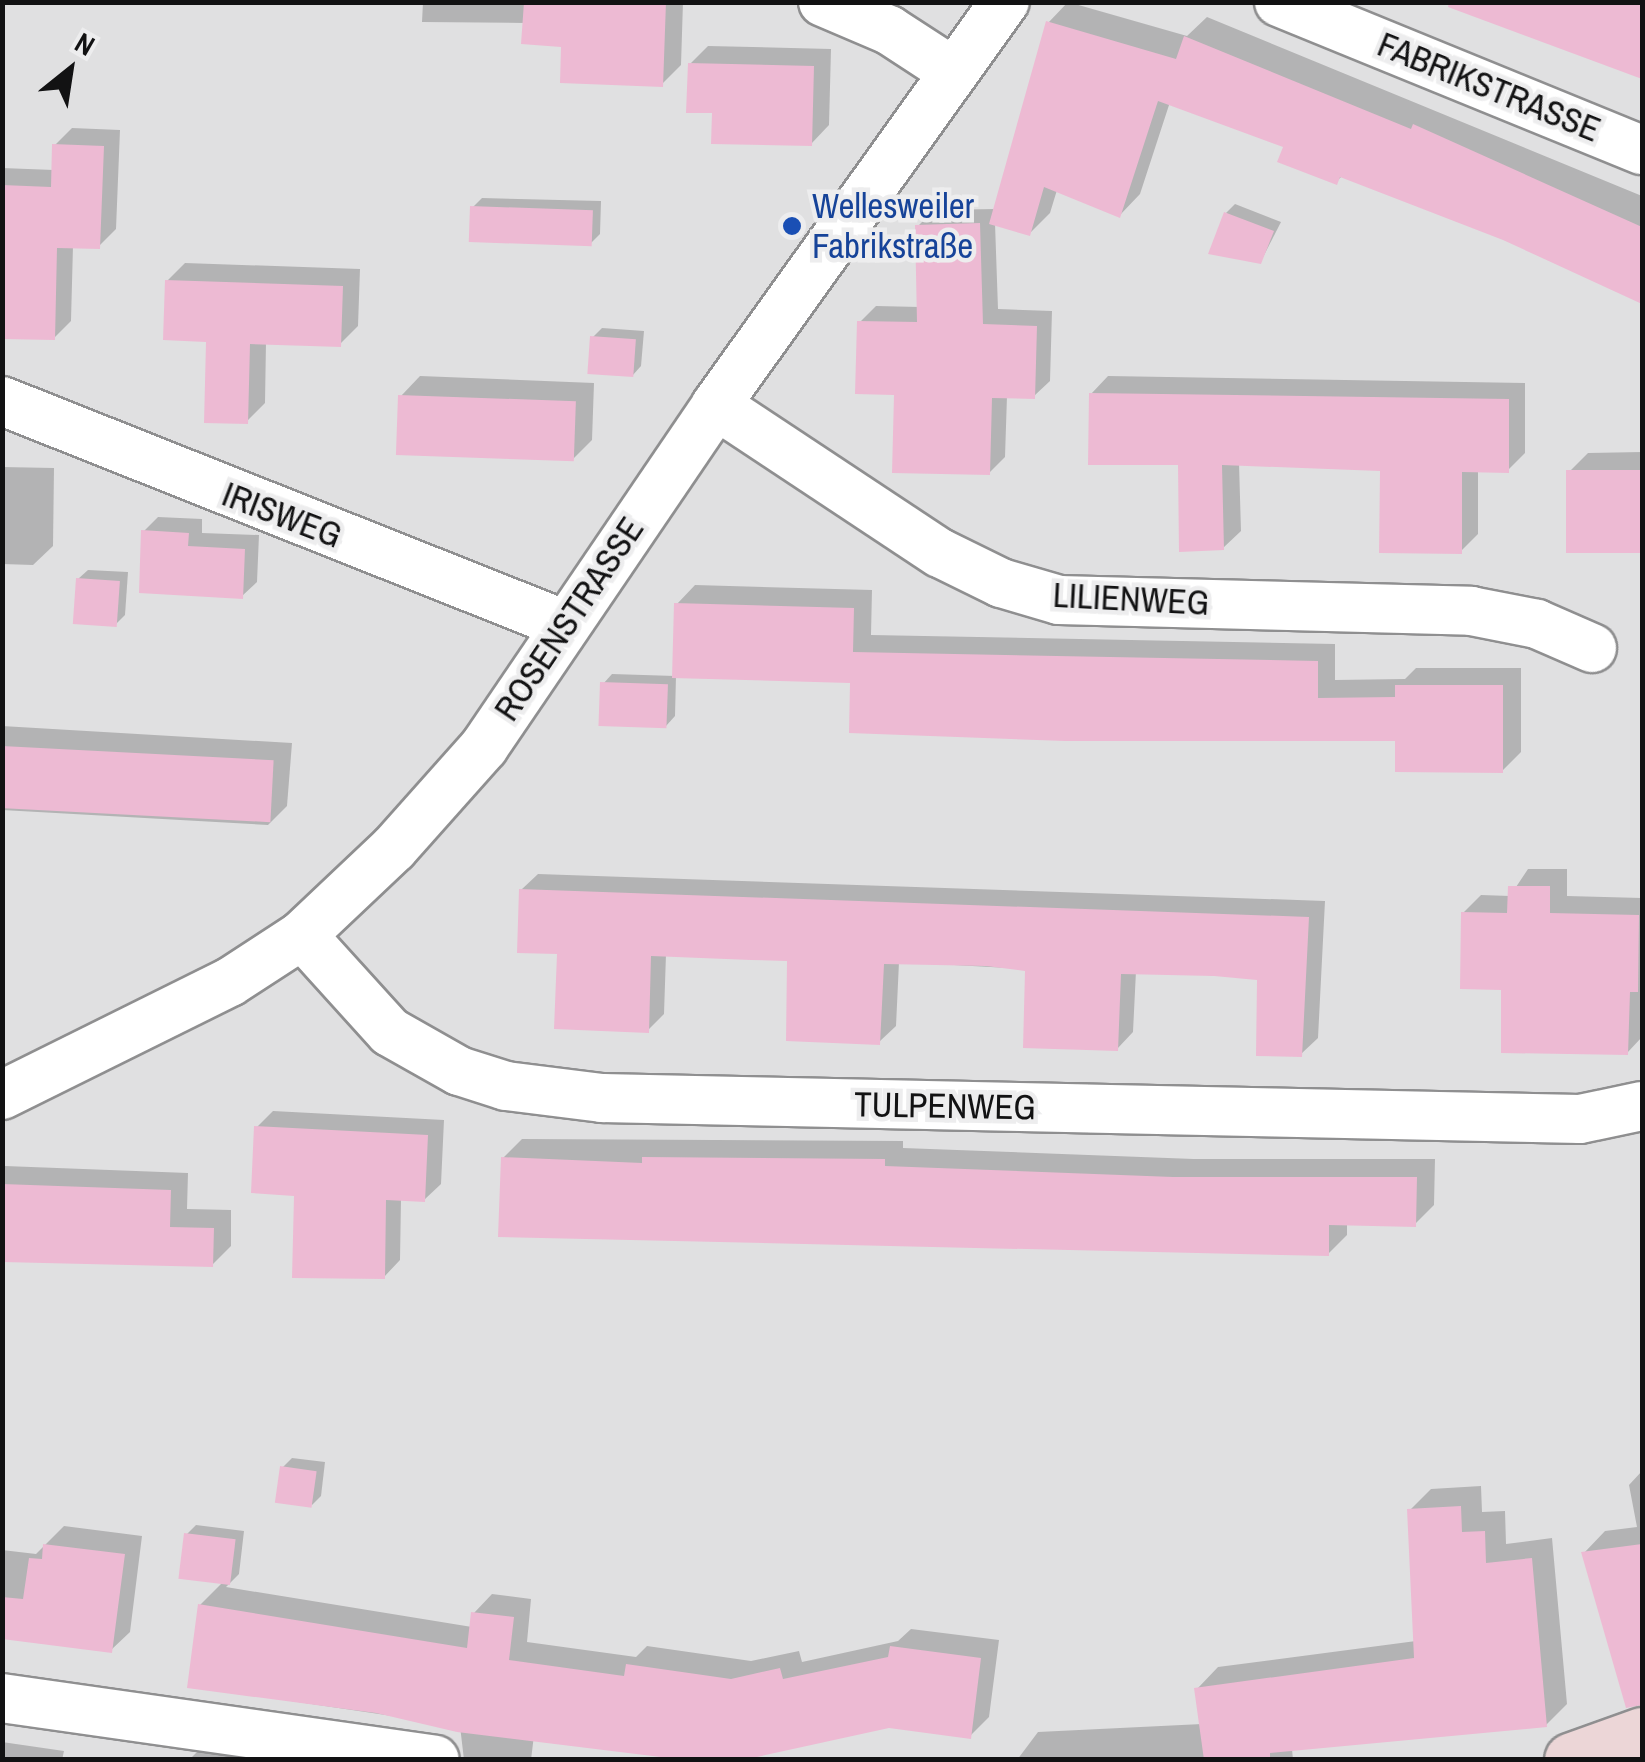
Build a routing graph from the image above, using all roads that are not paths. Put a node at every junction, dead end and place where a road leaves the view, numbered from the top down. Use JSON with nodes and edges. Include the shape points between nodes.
{"nodes":[{"id":1,"x":824,"y":2,"type":"edge"},
{"id":2,"x":1005,"y":2,"type":"edge"},
{"id":3,"x":1279,"y":2,"type":"edge"},
{"id":4,"x":952,"y":71,"type":"junction"},
{"id":5,"x":1642,"y":150,"type":"edge"},
{"id":6,"x":2,"y":401,"type":"edge"},
{"id":7,"x":716,"y":404,"type":"junction"},
{"id":8,"x":563,"y":624,"type":"junction"},
{"id":9,"x":1592,"y":648,"type":"dead end"},
{"id":10,"x":302,"y":935,"type":"junction"},
{"id":11,"x":2,"y":1095,"type":"edge"},
{"id":12,"x":1642,"y":1106,"type":"edge"},
{"id":13,"x":2,"y":1698,"type":"edge"},
{"id":14,"x":1642,"y":1735,"type":"edge"},
{"id":15,"x":435,"y":1760,"type":"edge"},
{"id":16,"x":1572,"y":1760,"type":"edge"}],
"edges":[{"from":1,"to":4,"type":"street","via":[[889,30]]},
{"from":2,"to":4,"type":"street","name":"ROSENSTRASSE"},
{"from":3,"to":5,"type":"street","name":"FABRIKSTRASSE"},
{"from":4,"to":7,"type":"street","name":"ROSENSTRASSE"},
{"from":6,"to":8,"type":"street","name":"IRISWEG"},
{"from":7,"to":8,"type":"street","name":"ROSENSTRASSE"},
{"from":7,"to":9,"type":"street","name":"LILIENWEG","via":[[940,553],[1001,583],[1059,600],[1471,611],[1537,624]]},
{"from":8,"to":10,"type":"street","name":"ROSENSTRASSE","via":[[484,747],[394,848]]},
{"from":10,"to":11,"type":"street","name":"ROSENSTRASSE","via":[[230,982]]},
{"from":10,"to":12,"type":"street","name":"TULPENWEG","via":[[390,1032],[458,1070],[506,1086],[602,1098],[1580,1119]]},
{"from":13,"to":15,"type":"street"},
{"from":14,"to":16,"type":"street"}]}
